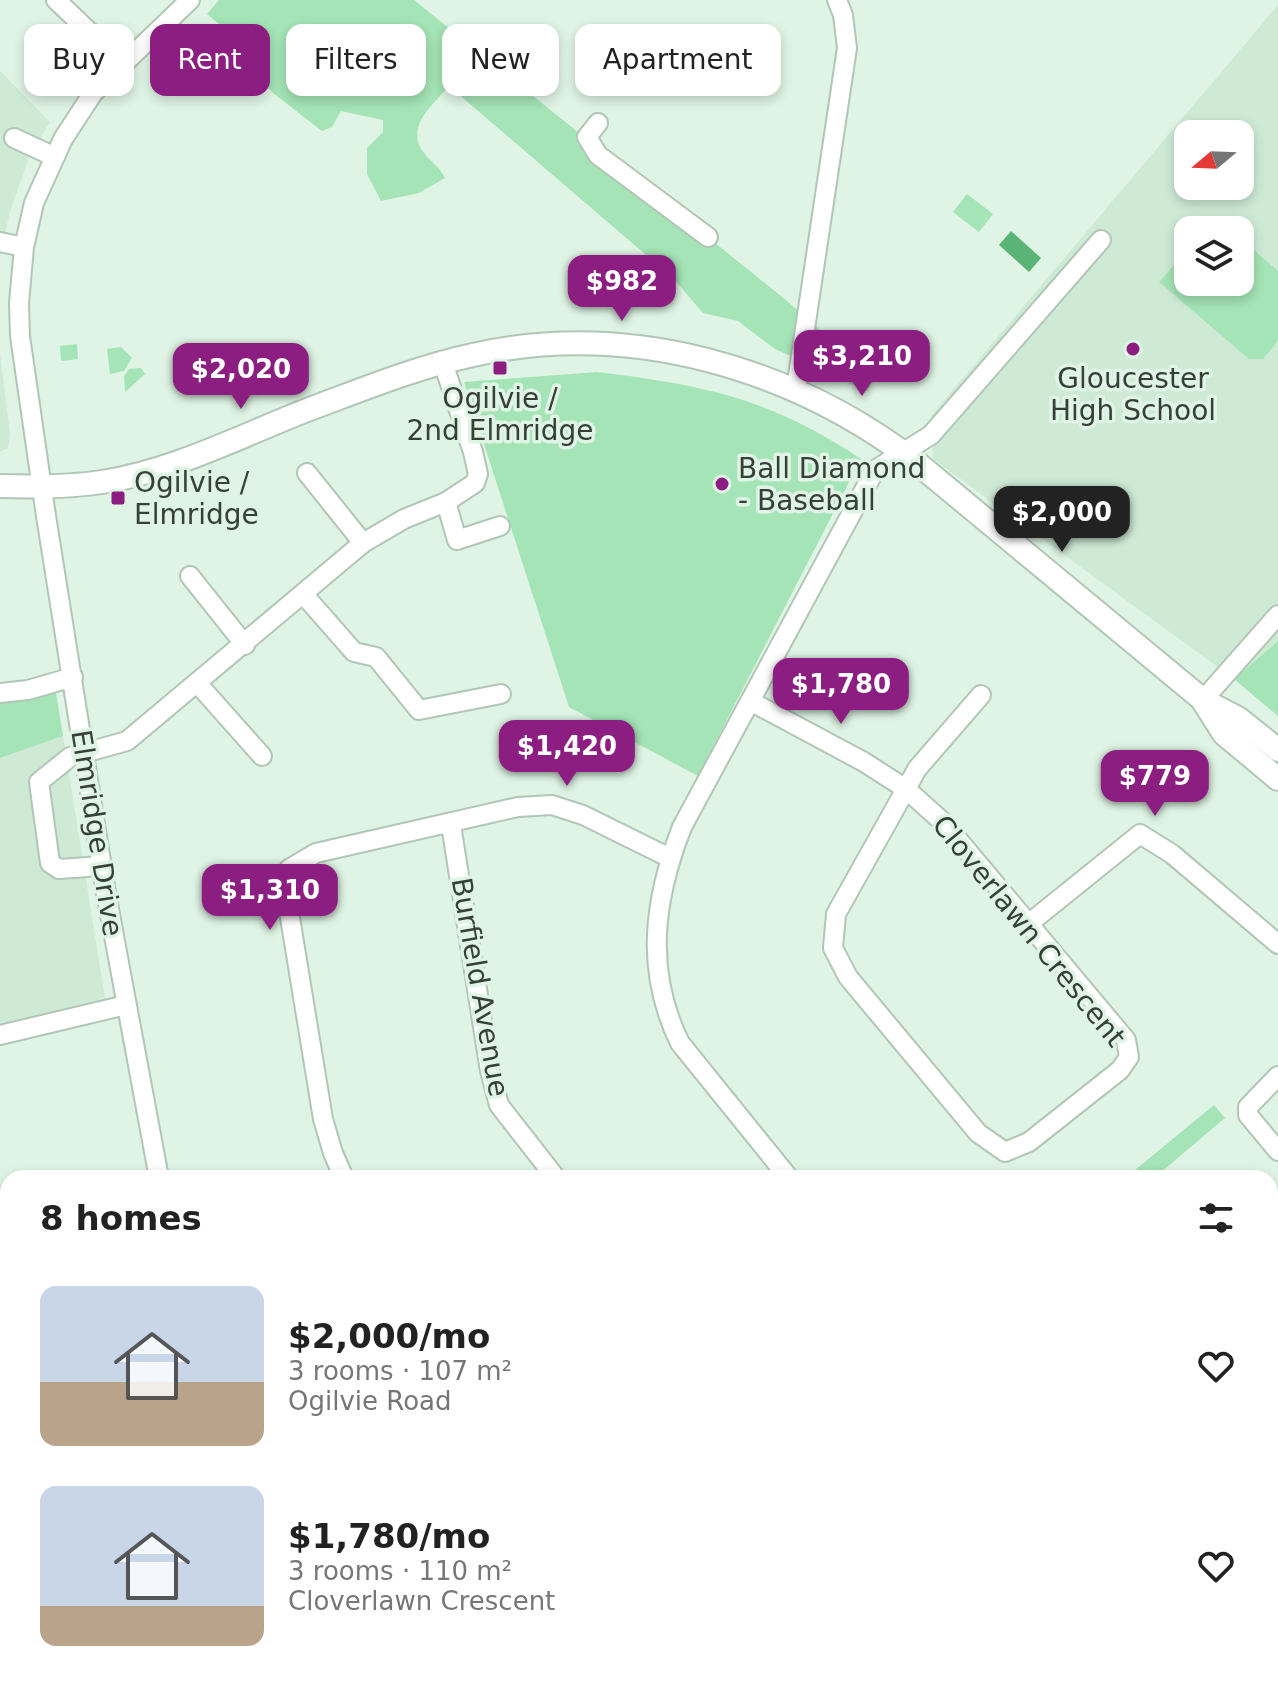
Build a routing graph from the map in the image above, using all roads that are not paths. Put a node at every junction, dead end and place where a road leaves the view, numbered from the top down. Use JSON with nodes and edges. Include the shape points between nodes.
{"nodes":[{"id":1,"x":56,"y":0,"type":"edge"},
{"id":2,"x":190,"y":0,"type":"edge"},
{"id":3,"x":837,"y":0,"type":"edge"},
{"id":4,"x":81,"y":24,"type":"edge"},
{"id":5,"x":134,"y":52,"type":"edge"},
{"id":6,"x":91,"y":96,"type":"edge"},
{"id":7,"x":598,"y":123,"type":"dead end"},
{"id":8,"x":14,"y":138,"type":"dead end"},
{"id":9,"x":55,"y":157,"type":"junction"},
{"id":10,"x":708,"y":237,"type":"dead end"},
{"id":11,"x":1101,"y":240,"type":"dead end"},
{"id":12,"x":0,"y":242,"type":"edge"},
{"id":13,"x":24,"y":247,"type":"junction"},
{"id":14,"x":443,"y":363,"type":"junction"},
{"id":15,"x":796,"y":389,"type":"junction"},
{"id":16,"x":902,"y":452,"type":"junction"},
{"id":17,"x":307,"y":473,"type":"dead end"},
{"id":18,"x":0,"y":486,"type":"edge"},
{"id":19,"x":42,"y":486,"type":"junction"},
{"id":20,"x":446,"y":502,"type":"junction"},
{"id":21,"x":500,"y":526,"type":"dead end"},
{"id":22,"x":363,"y":543,"type":"junction"},
{"id":23,"x":190,"y":576,"type":"dead end"},
{"id":24,"x":304,"y":595,"type":"junction"},
{"id":25,"x":1278,"y":615,"type":"edge"},
{"id":26,"x":245,"y":645,"type":"junction"},
{"id":27,"x":73,"y":677,"type":"junction"},
{"id":28,"x":198,"y":684,"type":"junction"},
{"id":29,"x":0,"y":693,"type":"edge"},
{"id":30,"x":501,"y":694,"type":"dead end"},
{"id":31,"x":981,"y":695,"type":"dead end"},
{"id":32,"x":1203,"y":700,"type":"junction"},
{"id":33,"x":752,"y":702,"type":"junction"},
{"id":34,"x":1278,"y":750,"type":"edge"},
{"id":35,"x":84,"y":752,"type":"junction"},
{"id":36,"x":262,"y":756,"type":"dead end"},
{"id":37,"x":1278,"y":779,"type":"edge"},
{"id":38,"x":906,"y":789,"type":"junction"},
{"id":39,"x":451,"y":825,"type":"junction"},
{"id":40,"x":670,"y":858,"type":"junction"},
{"id":41,"x":102,"y":866,"type":"junction"},
{"id":42,"x":1027,"y":925,"type":"junction"},
{"id":43,"x":1278,"y":944,"type":"edge"},
{"id":44,"x":126,"y":1005,"type":"junction"},
{"id":45,"x":0,"y":1035,"type":"edge"},
{"id":46,"x":1278,"y":1076,"type":"edge"},
{"id":47,"x":1278,"y":1151,"type":"edge"},
{"id":48,"x":157,"y":1170,"type":"edge"},
{"id":49,"x":341,"y":1170,"type":"edge"},
{"id":50,"x":550,"y":1170,"type":"edge"},
{"id":51,"x":783,"y":1170,"type":"edge"}],
"edges":[{"from":1,"to":4,"type":"street"},
{"from":2,"to":5,"type":"street","name":"Elmridge Drive"},
{"from":3,"to":15,"type":"street","via":[[847,48]]},
{"from":6,"to":9,"type":"street","name":"Elmridge Drive"},
{"from":7,"to":10,"type":"street","via":[[587,137],[598,155]]},
{"from":8,"to":9,"type":"street"},
{"from":9,"to":13,"type":"street","name":"Elmridge Drive","via":[[34,203]]},
{"from":11,"to":16,"type":"street","via":[[931,435]]},
{"from":12,"to":13,"type":"street"},
{"from":13,"to":19,"type":"street","name":"Elmridge Drive","via":[[20,336]]},
{"from":14,"to":15,"type":"main road","via":[[498,350],[608,345],[726,364]]},
{"from":14,"to":19,"type":"main road","via":[[159,467],[102,482]]},
{"from":14,"to":20,"type":"street","via":[[478,474],[470,489]]},
{"from":15,"to":16,"type":"main road"},
{"from":16,"to":32,"type":"main road"},
{"from":16,"to":33,"type":"street","via":[[875,470]]},
{"from":17,"to":22,"type":"street"},
{"from":18,"to":19,"type":"main road"},
{"from":19,"to":27,"type":"street","name":"Elmridge Drive"},
{"from":20,"to":21,"type":"street","via":[[457,540]]},
{"from":20,"to":22,"type":"street"},
{"from":22,"to":24,"type":"street"},
{"from":23,"to":26,"type":"street"},
{"from":24,"to":26,"type":"street"},
{"from":24,"to":30,"type":"street","via":[[354,652],[376,657],[419,710]]},
{"from":25,"to":32,"type":"street"},
{"from":26,"to":28,"type":"street"},
{"from":27,"to":29,"type":"street"},
{"from":27,"to":35,"type":"street","name":"Elmridge Drive"},
{"from":28,"to":35,"type":"street","via":[[127,741]]},
{"from":28,"to":36,"type":"street"},
{"from":31,"to":38,"type":"street"},
{"from":32,"to":34,"type":"main road","via":[[1238,718]]},
{"from":32,"to":37,"type":"main road","via":[[1224,734]]},
{"from":33,"to":38,"type":"street","name":"Cloverlawn Crescent"},
{"from":33,"to":40,"type":"street"},
{"from":35,"to":41,"type":"street","name":"Elmridge Drive"},
{"from":35,"to":41,"type":"street","via":[[39,782],[40,800],[50,863],[59,869]]},
{"from":38,"to":42,"type":"street","name":"Cloverlawn Crescent","via":[[944,823]]},
{"from":38,"to":42,"type":"street","name":"Cloverlawn Crescent","via":[[836,914],[833,948],[848,977],[978,1133],[1005,1152],[1029,1142],[1120,1070],[1129,1057],[1126,1040]]},
{"from":39,"to":40,"type":"street","via":[[518,807],[552,805]]},
{"from":39,"to":49,"type":"street","via":[[316,853],[289,869],[284,881],[323,1119]]},
{"from":39,"to":50,"type":"street","name":"Burfield Avenue","via":[[499,1105]]},
{"from":40,"to":51,"type":"street","via":[[658,895],[657,960],[673,1029]]},
{"from":41,"to":44,"type":"street","name":"Elmridge Drive"},
{"from":42,"to":43,"type":"street","via":[[1140,834],[1172,854]]},
{"from":44,"to":45,"type":"street"},
{"from":44,"to":48,"type":"street","name":"Elmridge Drive"},
{"from":46,"to":47,"type":"street","via":[[1254,1100],[1248,1115]]}]}
